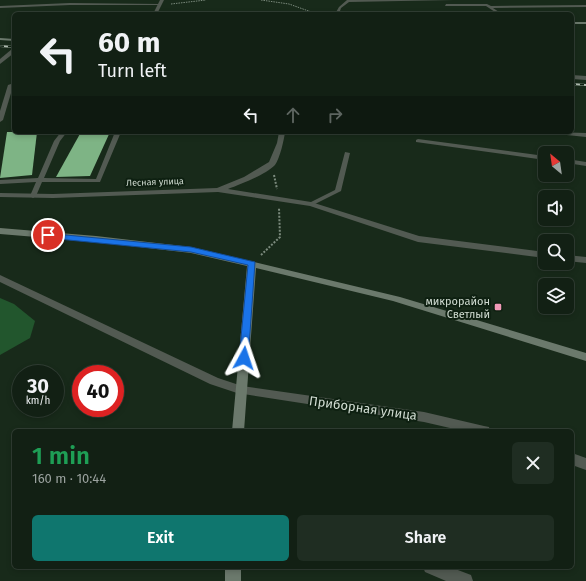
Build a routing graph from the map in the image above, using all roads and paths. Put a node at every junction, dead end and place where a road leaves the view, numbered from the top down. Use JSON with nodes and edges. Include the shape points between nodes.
{"nodes":[{"id":1,"x":40,"y":0,"type":"edge"},
{"id":2,"x":140,"y":0,"type":"edge"},
{"id":3,"x":162,"y":0,"type":"edge"},
{"id":4,"x":206,"y":0,"type":"edge"},
{"id":5,"x":261,"y":0,"type":"edge"},
{"id":6,"x":452,"y":0,"type":"edge"},
{"id":7,"x":481,"y":0,"type":"edge"},
{"id":8,"x":349,"y":1,"type":"edge"},
{"id":9,"x":34,"y":5,"type":"junction"},
{"id":10,"x":136,"y":5,"type":"junction"},
{"id":11,"x":159,"y":5,"type":"junction"},
{"id":12,"x":419,"y":5,"type":"dead end"},
{"id":13,"x":487,"y":5,"type":"junction"},
{"id":14,"x":586,"y":6,"type":"edge"},
{"id":15,"x":0,"y":7,"type":"edge"},
{"id":16,"x":491,"y":7,"type":"junction"},
{"id":17,"x":156,"y":12,"type":"edge"},
{"id":18,"x":313,"y":12,"type":"edge"},
{"id":19,"x":338,"y":12,"type":"edge"},
{"id":20,"x":497,"y":12,"type":"edge"},
{"id":21,"x":574,"y":23,"type":"edge"},
{"id":22,"x":586,"y":23,"type":"edge"},
{"id":23,"x":0,"y":39,"type":"edge"},
{"id":24,"x":12,"y":40,"type":"edge"},
{"id":25,"x":12,"y":52,"type":"edge"},
{"id":26,"x":0,"y":62,"type":"edge"},
{"id":27,"x":574,"y":77,"type":"edge"},
{"id":28,"x":586,"y":78,"type":"edge"},
{"id":29,"x":12,"y":84,"type":"edge"},
{"id":30,"x":0,"y":120,"type":"edge"},
{"id":31,"x":56,"y":134,"type":"edge"},
{"id":32,"x":62,"y":134,"type":"edge"},
{"id":33,"x":117,"y":134,"type":"edge"},
{"id":34,"x":282,"y":134,"type":"edge"},
{"id":35,"x":574,"y":134,"type":"edge"},
{"id":36,"x":586,"y":135,"type":"edge"},
{"id":37,"x":57,"y":141,"type":"junction"},
{"id":38,"x":418,"y":141,"type":"dead end"},
{"id":39,"x":347,"y":153,"type":"dead end"},
{"id":40,"x":538,"y":157,"type":"edge"},
{"id":41,"x":574,"y":162,"type":"edge"},
{"id":42,"x":272,"y":163,"type":"junction"},
{"id":43,"x":586,"y":164,"type":"edge"},
{"id":44,"x":40,"y":180,"type":"junction"},
{"id":45,"x":0,"y":182,"type":"edge"},
{"id":46,"x":218,"y":190,"type":"junction"},
{"id":47,"x":0,"y":195,"type":"edge"},
{"id":48,"x":33,"y":196,"type":"junction"},
{"id":49,"x":279,"y":199,"type":"junction"},
{"id":50,"x":311,"y":204,"type":"junction"},
{"id":51,"x":0,"y":231,"type":"edge"},
{"id":52,"x":538,"y":254,"type":"edge"},
{"id":53,"x":574,"y":259,"type":"edge"},
{"id":54,"x":586,"y":260,"type":"edge"},
{"id":55,"x":252,"y":264,"type":"junction"},
{"id":56,"x":0,"y":278,"type":"edge"},
{"id":57,"x":586,"y":357,"type":"edge"},
{"id":58,"x":241,"y":390,"type":"junction"},
{"id":59,"x":238,"y":429,"type":"edge"},
{"id":60,"x":475,"y":429,"type":"edge"},
{"id":61,"x":574,"y":460,"type":"edge"},
{"id":62,"x":586,"y":464,"type":"edge"},
{"id":63,"x":233,"y":569,"type":"edge"},
{"id":64,"x":436,"y":569,"type":"edge"},
{"id":65,"x":233,"y":581,"type":"edge"},
{"id":66,"x":465,"y":581,"type":"edge"}],
"edges":[{"from":1,"to":9,"type":"lane"},
{"from":2,"to":10,"type":"lane"},
{"from":3,"to":11,"type":"street"},
{"from":4,"to":11,"type":"path"},
{"from":5,"to":18,"type":"path","via":[[283,2]]},
{"from":6,"to":8,"type":"lane"},
{"from":7,"to":13,"type":"lane"},
{"from":8,"to":19,"type":"lane"},
{"from":9,"to":10,"type":"lane"},
{"from":9,"to":15,"type":"lane"},
{"from":10,"to":11,"type":"lane"},
{"from":11,"to":17,"type":"street"},
{"from":12,"to":13,"type":"lane"},
{"from":13,"to":16,"type":"lane"},
{"from":14,"to":16,"type":"lane"},
{"from":16,"to":20,"type":"lane"},
{"from":21,"to":22,"type":"street"},
{"from":23,"to":24,"type":"street"},
{"from":25,"to":26,"type":"street"},
{"from":27,"to":28,"type":"street"},
{"from":29,"to":30,"type":"lane"},
{"from":31,"to":37,"type":"lane"},
{"from":32,"to":37,"type":"lane"},
{"from":33,"to":44,"type":"lane","via":[[98,181]]},
{"from":34,"to":42,"type":"street"},
{"from":35,"to":36,"type":"street"},
{"from":37,"to":44,"type":"lane"},
{"from":38,"to":40,"type":"lane"},
{"from":39,"to":50,"type":"lane","via":[[338,191]]},
{"from":41,"to":43,"type":"lane"},
{"from":42,"to":46,"type":"street","name":"Лесная улица","via":[[247,178]]},
{"from":42,"to":49,"type":"path"},
{"from":44,"to":45,"type":"lane"},
{"from":44,"to":48,"type":"lane"},
{"from":46,"to":48,"type":"street","name":"Лесная улица"},
{"from":46,"to":49,"type":"street"},
{"from":47,"to":48,"type":"street","name":"Лесная улица"},
{"from":49,"to":50,"type":"street"},
{"from":49,"to":55,"type":"path","via":[[280,237]]},
{"from":50,"to":52,"type":"street","via":[[418,239]]},
{"from":51,"to":55,"type":"street","via":[[191,250]]},
{"from":53,"to":54,"type":"street"},
{"from":55,"to":57,"type":"street","via":[[396,299]]},
{"from":55,"to":58,"type":"street"},
{"from":56,"to":58,"type":"street","name":"Приборная улица","via":[[214,381]]},
{"from":58,"to":59,"type":"street"},
{"from":58,"to":60,"type":"street","name":"Приборная улица","via":[[424,417]]},
{"from":61,"to":62,"type":"street"},
{"from":63,"to":65,"type":"street"},
{"from":64,"to":66,"type":"street"}]}
